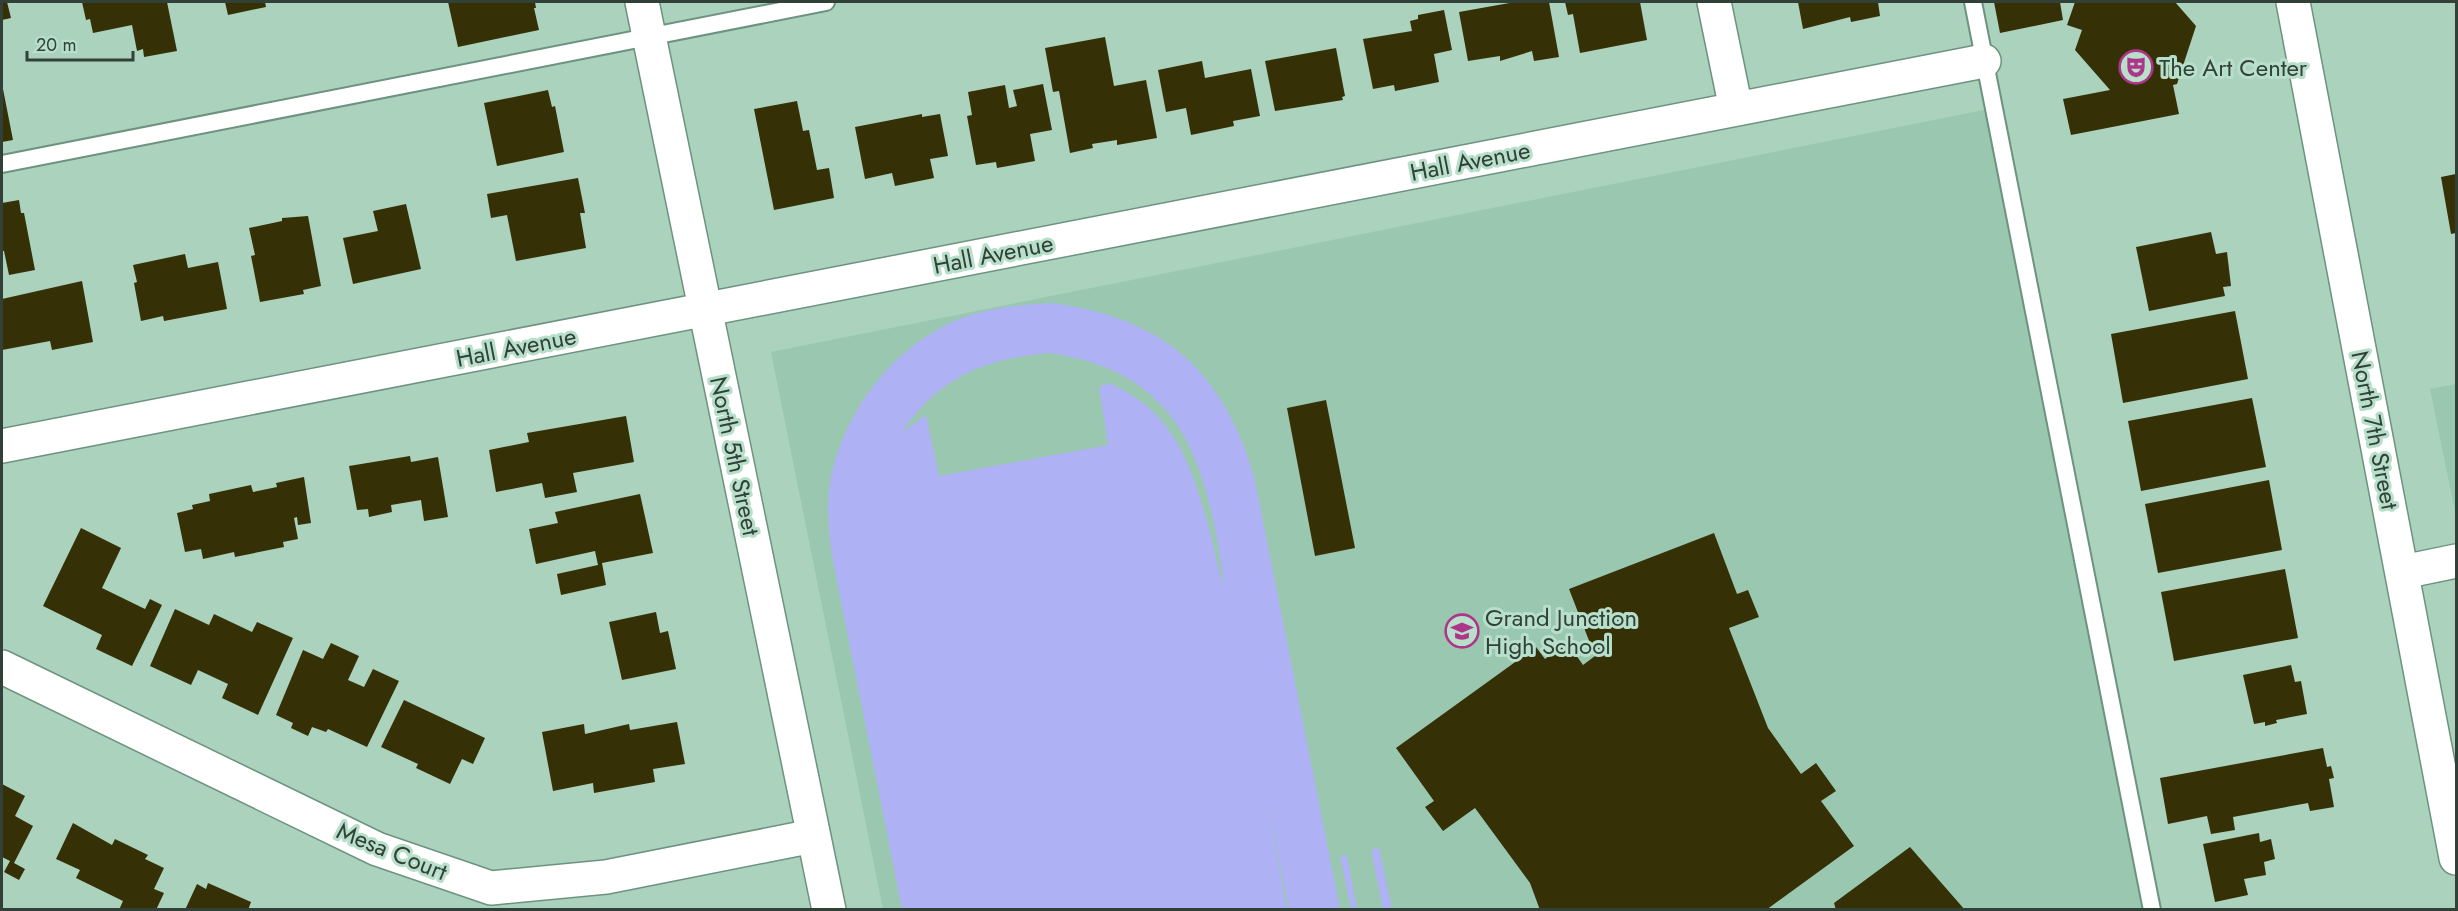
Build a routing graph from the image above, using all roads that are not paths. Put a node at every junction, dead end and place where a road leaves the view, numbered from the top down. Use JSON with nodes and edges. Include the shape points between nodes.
{"nodes":[{"id":1,"x":642,"y":2,"type":"edge"},
{"id":2,"x":826,"y":2,"type":"edge"},
{"id":3,"x":1714,"y":2,"type":"edge"},
{"id":4,"x":1973,"y":2,"type":"edge"},
{"id":5,"x":2293,"y":2,"type":"edge"},
{"id":6,"x":649,"y":36,"type":"junction"},
{"id":7,"x":1984,"y":61,"type":"junction"},
{"id":8,"x":1736,"y":109,"type":"junction"},
{"id":9,"x":2,"y":164,"type":"edge"},
{"id":10,"x":705,"y":311,"type":"junction"},
{"id":11,"x":2,"y":446,"type":"edge"},
{"id":12,"x":2457,"y":561,"type":"edge"},
{"id":13,"x":2403,"y":572,"type":"junction"},
{"id":14,"x":2,"y":667,"type":"edge"},
{"id":15,"x":813,"y":836,"type":"junction"},
{"id":16,"x":2457,"y":858,"type":"edge"},
{"id":17,"x":829,"y":909,"type":"edge"},
{"id":18,"x":2152,"y":909,"type":"edge"}],
"edges":[{"from":1,"to":6,"type":"street","name":"North 5th Street"},
{"from":2,"to":6,"type":"lane"},
{"from":3,"to":8,"type":"street"},
{"from":4,"to":7,"type":"lane"},
{"from":5,"to":13,"type":"street","name":"North 7th Street"},
{"from":6,"to":9,"type":"lane"},
{"from":6,"to":10,"type":"street","name":"North 5th Street"},
{"from":7,"to":8,"type":"street","name":"Hall Avenue"},
{"from":7,"to":18,"type":"lane"},
{"from":8,"to":10,"type":"street","name":"Hall Avenue"},
{"from":10,"to":11,"type":"street","name":"Hall Avenue"},
{"from":10,"to":15,"type":"street","name":"North 5th Street"},
{"from":12,"to":13,"type":"street"},
{"from":13,"to":16,"type":"street","name":"North 7th Street"},
{"from":14,"to":15,"type":"street","name":"Mesa Court","via":[[377,849],[491,888],[606,877]]},
{"from":15,"to":17,"type":"street","name":"North 5th Street"}]}
